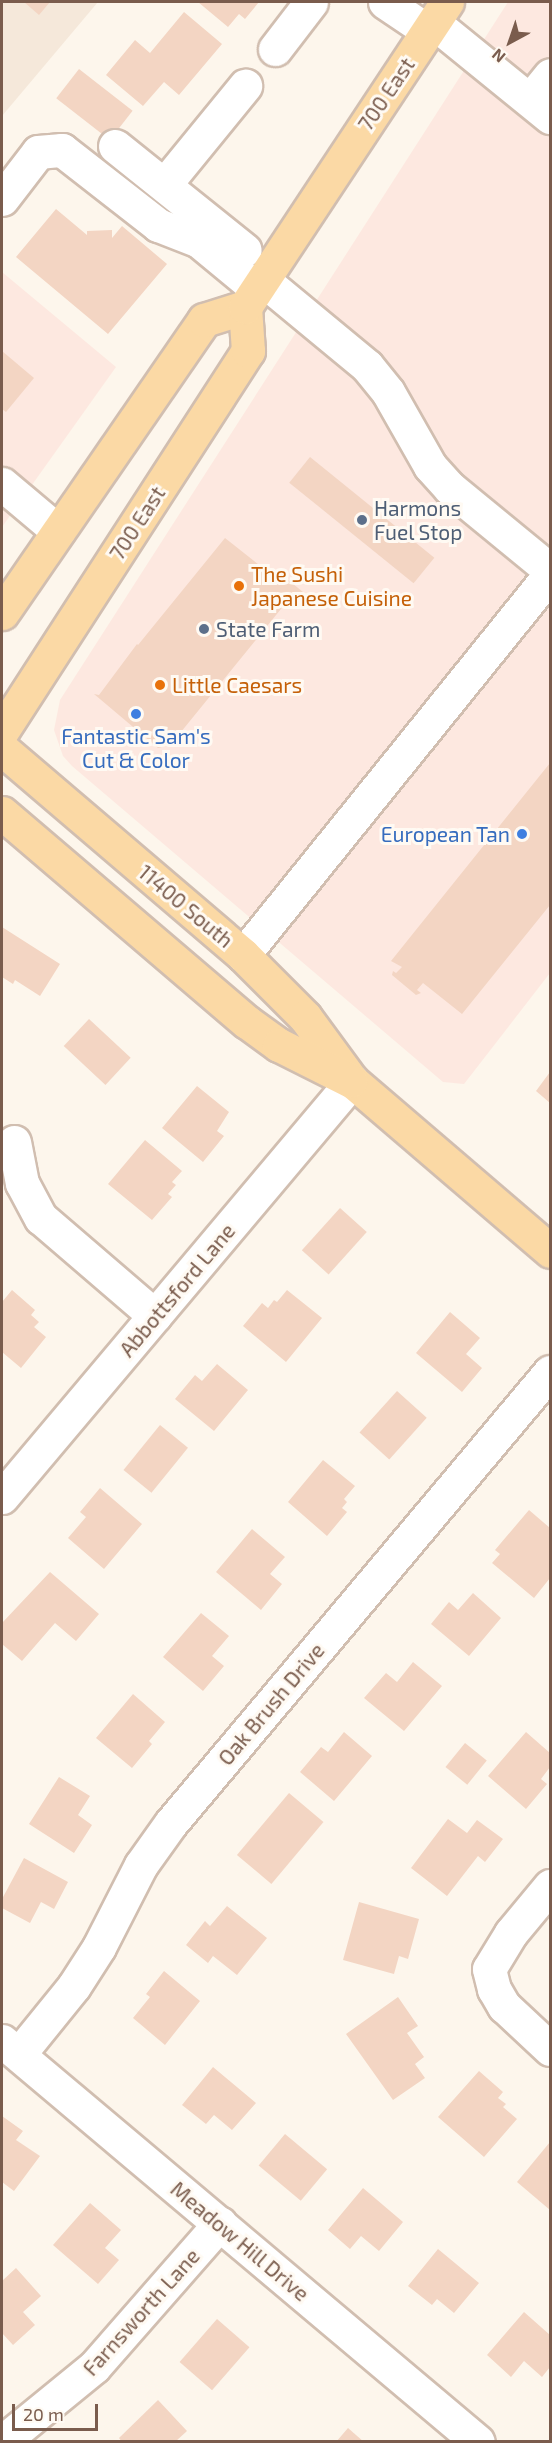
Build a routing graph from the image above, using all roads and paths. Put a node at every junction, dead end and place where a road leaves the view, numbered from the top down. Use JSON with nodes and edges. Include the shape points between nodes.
{"nodes":[{"id":1,"x":311,"y":2,"type":"edge"},
{"id":2,"x":386,"y":2,"type":"edge"},
{"id":3,"x":436,"y":18,"type":"edge"},
{"id":4,"x":275,"y":49,"type":"dead end"},
{"id":5,"x":550,"y":75,"type":"edge"},
{"id":6,"x":244,"y":86,"type":"dead end"},
{"id":7,"x":540,"y":108,"type":"edge"},
{"id":8,"x":115,"y":146,"type":"dead end"},
{"id":9,"x":165,"y":184,"type":"junction"},
{"id":10,"x":2,"y":199,"type":"edge"},
{"id":11,"x":258,"y":286,"type":"junction"},
{"id":12,"x":2,"y":484,"type":"edge"},
{"id":13,"x":58,"y":531,"type":"junction"},
{"id":14,"x":550,"y":572,"type":"edge"},
{"id":15,"x":2,"y":613,"type":"edge"},
{"id":16,"x":2,"y":731,"type":"edge"},
{"id":17,"x":2,"y":749,"type":"edge"},
{"id":18,"x":2,"y":813,"type":"edge"},
{"id":19,"x":243,"y":955,"type":"junction"},
{"id":20,"x":352,"y":1082,"type":"junction"},
{"id":21,"x":14,"y":1142,"type":"dead end"},
{"id":22,"x":550,"y":1251,"type":"edge"},
{"id":23,"x":155,"y":1317,"type":"junction"},
{"id":24,"x":550,"y":1372,"type":"edge"},
{"id":25,"x":2,"y":1497,"type":"edge"},
{"id":26,"x":550,"y":1886,"type":"edge"},
{"id":27,"x":10,"y":2048,"type":"edge"},
{"id":28,"x":550,"y":2049,"type":"edge"},
{"id":29,"x":220,"y":2223,"type":"junction"},
{"id":30,"x":475,"y":2440,"type":"edge"},
{"id":31,"x":2,"y":2442,"type":"edge"}],
"edges":[{"from":1,"to":4,"type":"street"},
{"from":2,"to":3,"type":"street"},
{"from":3,"to":7,"type":"street"},
{"from":3,"to":11,"type":"main road","name":"700 East"},
{"from":5,"to":7,"type":"street"},
{"from":6,"to":9,"type":"street"},
{"from":8,"to":9,"type":"street"},
{"from":9,"to":11,"type":"street"},
{"from":10,"to":11,"type":"street","via":[[38,152],[63,150],[158,225],[199,241]]},
{"from":11,"to":13,"type":"main road","via":[[204,320]]},
{"from":11,"to":14,"type":"street","via":[[367,366],[388,392],[420,451],[445,483]]},
{"from":11,"to":16,"type":"main road","name":"700 East","via":[[248,351]]},
{"from":12,"to":13,"type":"street"},
{"from":13,"to":15,"type":"main road"},
{"from":14,"to":19,"type":"street"},
{"from":17,"to":19,"type":"main road","name":"11400 South"},
{"from":18,"to":20,"type":"main road","name":"11400 South","via":[[247,1022],[279,1046]]},
{"from":19,"to":20,"type":"main road","name":"11400 South","via":[[305,1017]]},
{"from":20,"to":22,"type":"main road","name":"11400 South"},
{"from":20,"to":23,"type":"street","name":"Abbottsford Lane"},
{"from":21,"to":23,"type":"street","via":[[22,1183],[41,1218]]},
{"from":23,"to":25,"type":"street","name":"Abbottsford Lane"},
{"from":24,"to":27,"type":"street","name":"Oak Brush Drive","via":[[171,1823],[141,1865],[74,1986]]},
{"from":26,"to":28,"type":"street","via":[[511,1933],[489,1969],[504,2006]]},
{"from":27,"to":29,"type":"street","name":"Meadow Hill Drive"},
{"from":29,"to":30,"type":"street","name":"Meadow Hill Drive"},
{"from":29,"to":31,"type":"street","name":"Farnsworth Lane","via":[[94,2367]]}]}
